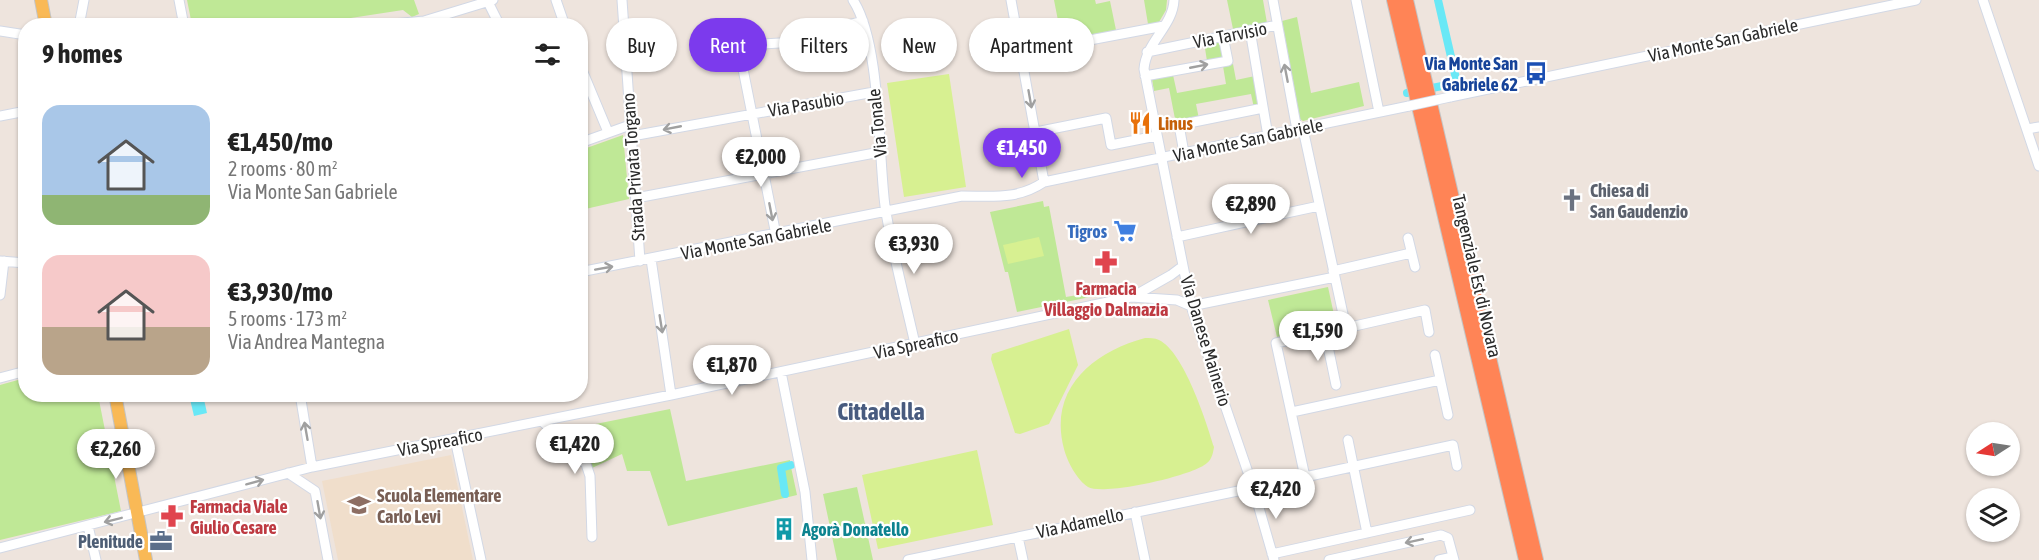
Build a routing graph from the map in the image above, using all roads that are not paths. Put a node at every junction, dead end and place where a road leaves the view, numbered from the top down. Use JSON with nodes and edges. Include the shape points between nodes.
{"nodes":[{"id":1,"x":41,"y":0,"type":"edge"},
{"id":2,"x":84,"y":0,"type":"edge"},
{"id":3,"x":179,"y":0,"type":"edge"},
{"id":4,"x":556,"y":0,"type":"edge"},
{"id":5,"x":622,"y":0,"type":"edge"},
{"id":6,"x":853,"y":0,"type":"edge"},
{"id":7,"x":1011,"y":0,"type":"edge"},
{"id":8,"x":1174,"y":0,"type":"edge"},
{"id":9,"x":1273,"y":0,"type":"edge"},
{"id":10,"x":1356,"y":0,"type":"edge"},
{"id":11,"x":1394,"y":0,"type":"edge"},
{"id":12,"x":1406,"y":0,"type":"edge"},
{"id":13,"x":1916,"y":0,"type":"edge"},
{"id":14,"x":1983,"y":0,"type":"edge"},
{"id":15,"x":490,"y":1,"type":"edge"},
{"id":16,"x":44,"y":18,"type":"edge"},
{"id":17,"x":81,"y":18,"type":"edge"},
{"id":18,"x":182,"y":18,"type":"edge"},
{"id":19,"x":434,"y":18,"type":"edge"},
{"id":20,"x":497,"y":18,"type":"edge"},
{"id":21,"x":562,"y":18,"type":"edge"},
{"id":22,"x":862,"y":18,"type":"edge"},
{"id":23,"x":1014,"y":18,"type":"edge"},
{"id":24,"x":1277,"y":25,"type":"junction"},
{"id":25,"x":1164,"y":26,"type":"junction"},
{"id":26,"x":1250,"y":30,"type":"junction"},
{"id":27,"x":0,"y":32,"type":"edge"},
{"id":28,"x":18,"y":34,"type":"edge"},
{"id":29,"x":1223,"y":36,"type":"junction"},
{"id":30,"x":1094,"y":39,"type":"edge"},
{"id":31,"x":779,"y":44,"type":"edge"},
{"id":32,"x":1147,"y":52,"type":"junction"},
{"id":33,"x":869,"y":60,"type":"edge"},
{"id":34,"x":1025,"y":72,"type":"edge"},
{"id":35,"x":1145,"y":76,"type":"junction"},
{"id":36,"x":588,"y":84,"type":"edge"},
{"id":37,"x":874,"y":92,"type":"junction"},
{"id":38,"x":1263,"y":108,"type":"junction"},
{"id":39,"x":1379,"y":112,"type":"junction"},
{"id":40,"x":18,"y":113,"type":"edge"},
{"id":41,"x":752,"y":113,"type":"junction"},
{"id":42,"x":0,"y":116,"type":"edge"},
{"id":43,"x":630,"y":125,"type":"junction"},
{"id":44,"x":2039,"y":127,"type":"edge"},
{"id":45,"x":1300,"y":129,"type":"junction"},
{"id":46,"x":2027,"y":129,"type":"junction"},
{"id":47,"x":608,"y":132,"type":"junction"},
{"id":48,"x":1036,"y":132,"type":"junction"},
{"id":49,"x":632,"y":136,"type":"junction"},
{"id":50,"x":1156,"y":136,"type":"junction"},
{"id":51,"x":1268,"y":136,"type":"junction"},
{"id":52,"x":588,"y":139,"type":"edge"},
{"id":53,"x":880,"y":152,"type":"junction"},
{"id":54,"x":1184,"y":153,"type":"junction"},
{"id":55,"x":1160,"y":158,"type":"junction"},
{"id":56,"x":2039,"y":166,"type":"edge"},
{"id":57,"x":764,"y":174,"type":"junction"},
{"id":58,"x":1044,"y":182,"type":"junction"},
{"id":59,"x":636,"y":198,"type":"junction"},
{"id":60,"x":1319,"y":206,"type":"junction"},
{"id":61,"x":887,"y":212,"type":"junction"},
{"id":62,"x":776,"y":235,"type":"junction"},
{"id":63,"x":1177,"y":237,"type":"junction"},
{"id":64,"x":1408,"y":238,"type":"dead end"},
{"id":65,"x":1411,"y":253,"type":"junction"},
{"id":66,"x":651,"y":259,"type":"junction"},
{"id":67,"x":2,"y":261,"type":"edge"},
{"id":68,"x":640,"y":261,"type":"junction"},
{"id":69,"x":18,"y":262,"type":"edge"},
{"id":70,"x":1183,"y":266,"type":"junction"},
{"id":71,"x":1415,"y":267,"type":"dead end"},
{"id":72,"x":588,"y":271,"type":"edge"},
{"id":73,"x":1334,"y":274,"type":"junction"},
{"id":74,"x":0,"y":295,"type":"edge"},
{"id":75,"x":1131,"y":297,"type":"junction"},
{"id":76,"x":1191,"y":306,"type":"junction"},
{"id":77,"x":1346,"y":328,"type":"junction"},
{"id":78,"x":1325,"y":332,"type":"junction"},
{"id":79,"x":1430,"y":332,"type":"dead end"},
{"id":80,"x":915,"y":344,"type":"junction"},
{"id":81,"x":1435,"y":355,"type":"dead end"},
{"id":82,"x":781,"y":372,"type":"junction"},
{"id":83,"x":18,"y":373,"type":"edge"},
{"id":84,"x":0,"y":378,"type":"edge"},
{"id":85,"x":1440,"y":380,"type":"junction"},
{"id":86,"x":1336,"y":386,"type":"dead end"},
{"id":87,"x":671,"y":395,"type":"junction"},
{"id":88,"x":117,"y":402,"type":"edge"},
{"id":89,"x":301,"y":402,"type":"edge"},
{"id":90,"x":1292,"y":412,"type":"junction"},
{"id":91,"x":1448,"y":415,"type":"dead end"},
{"id":92,"x":542,"y":421,"type":"junction"},
{"id":93,"x":455,"y":439,"type":"junction"},
{"id":94,"x":1348,"y":440,"type":"dead end"},
{"id":95,"x":1457,"y":466,"type":"dead end"},
{"id":96,"x":312,"y":467,"type":"junction"},
{"id":97,"x":1353,"y":467,"type":"junction"},
{"id":98,"x":288,"y":473,"type":"junction"},
{"id":99,"x":1305,"y":477,"type":"junction"},
{"id":100,"x":1253,"y":487,"type":"junction"},
{"id":101,"x":1470,"y":510,"type":"dead end"},
{"id":102,"x":1135,"y":512,"type":"junction"},
{"id":103,"x":138,"y":514,"type":"junction"},
{"id":104,"x":88,"y":526,"type":"junction"},
{"id":105,"x":1367,"y":533,"type":"junction"},
{"id":106,"x":592,"y":537,"type":"dead end"},
{"id":107,"x":1018,"y":537,"type":"junction"},
{"id":108,"x":0,"y":548,"type":"edge"},
{"id":109,"x":1372,"y":555,"type":"edge"},
{"id":110,"x":1273,"y":557,"type":"edge"},
{"id":111,"x":1454,"y":559,"type":"edge"},
{"id":112,"x":96,"y":560,"type":"edge"},
{"id":113,"x":146,"y":560,"type":"edge"},
{"id":114,"x":328,"y":560,"type":"edge"},
{"id":115,"x":481,"y":560,"type":"edge"},
{"id":116,"x":812,"y":560,"type":"edge"},
{"id":117,"x":908,"y":560,"type":"edge"},
{"id":118,"x":1023,"y":560,"type":"edge"},
{"id":119,"x":1145,"y":560,"type":"edge"},
{"id":120,"x":1333,"y":560,"type":"edge"},
{"id":121,"x":1439,"y":560,"type":"edge"},
{"id":122,"x":1526,"y":560,"type":"edge"},
{"id":123,"x":1536,"y":560,"type":"edge"}],
"edges":[{"from":1,"to":16,"type":"main road"},
{"from":2,"to":17,"type":"street"},
{"from":3,"to":18,"type":"street"},
{"from":4,"to":21,"type":"street"},
{"from":5,"to":43,"type":"street","name":"Strada Privata Torgano"},
{"from":6,"to":22,"type":"street","name":"Via Tonale"},
{"from":7,"to":23,"type":"street"},
{"from":8,"to":25,"type":"street","via":[[1172,15]]},
{"from":9,"to":24,"type":"street"},
{"from":10,"to":39,"type":"street"},
{"from":11,"to":122,"type":"highway","name":"Tangenziale Est di Novara"},
{"from":12,"to":123,"type":"highway","name":"Tangenziale Est di Novara"},
{"from":13,"to":39,"type":"street","name":"Via Monte San Gabriele","bridge":true},
{"from":14,"to":46,"type":"street"},
{"from":15,"to":19,"type":"street"},
{"from":15,"to":20,"type":"street"},
{"from":24,"to":26,"type":"street","name":"Via Tarvisio"},
{"from":45,"to":24,"type":"street","one_way":true},
{"from":25,"to":30,"type":"street"},
{"from":25,"to":32,"type":"street"},
{"from":26,"to":29,"type":"street","name":"Via Tarvisio"},
{"from":26,"to":38,"type":"street"},
{"from":27,"to":28,"type":"street"},
{"from":29,"to":32,"type":"street","name":"Via Tarvisio"},
{"from":35,"to":29,"type":"street","one_way":true,"via":[[1228,61]]},
{"from":31,"to":41,"type":"street","via":[[748,48],[741,59]]},
{"from":32,"to":35,"type":"street","name":"Via Danese Mainerio"},
{"from":33,"to":37,"type":"street","name":"Via Tonale"},
{"from":34,"to":48,"type":"street","one_way":true},
{"from":35,"to":50,"type":"street","name":"Via Danese Mainerio"},
{"from":36,"to":47,"type":"street"},
{"from":37,"to":41,"type":"street","name":"Via Pasubio"},
{"from":37,"to":53,"type":"street","name":"Via Tonale"},
{"from":38,"to":51,"type":"street"},
{"from":38,"to":54,"type":"street","via":[[1179,125]]},
{"from":39,"to":45,"type":"street","name":"Via Monte San Gabriele"},
{"from":40,"to":42,"type":"street"},
{"from":41,"to":49,"type":"street","name":"Via Pasubio","one_way":true},
{"from":41,"to":57,"type":"street"},
{"from":43,"to":47,"type":"street"},
{"from":43,"to":49,"type":"street","name":"Strada Privata Torgano"},
{"from":44,"to":46,"type":"street"},
{"from":45,"to":51,"type":"street","name":"Via Monte San Gabriele"},
{"from":45,"to":60,"type":"street"},
{"from":46,"to":56,"type":"street"},
{"from":47,"to":52,"type":"street"},
{"from":48,"to":50,"type":"street","via":[[1106,118],[1111,145]]},
{"from":48,"to":58,"type":"street"},
{"from":49,"to":59,"type":"street","name":"Strada Privata Torgano"},
{"from":50,"to":55,"type":"street","name":"Via Danese Mainerio"},
{"from":51,"to":54,"type":"street","name":"Via Monte San Gabriele"},
{"from":53,"to":57,"type":"street"},
{"from":53,"to":61,"type":"street","name":"Via Tonale"},
{"from":54,"to":55,"type":"street","name":"Via Monte San Gabriele"},
{"from":55,"to":58,"type":"street","name":"Via Monte San Gabriele"},
{"from":55,"to":63,"type":"street","name":"Via Danese Mainerio"},
{"from":57,"to":59,"type":"street"},
{"from":57,"to":62,"type":"street","one_way":true},
{"from":58,"to":61,"type":"street","name":"Via Monte San Gabriele","via":[[1028,192],[1007,197],[962,196]]},
{"from":59,"to":68,"type":"street","name":"Strada Privata Torgano"},
{"from":60,"to":63,"type":"street"},
{"from":60,"to":73,"type":"street"},
{"from":61,"to":62,"type":"street","name":"Via Monte San Gabriele"},
{"from":61,"to":80,"type":"street","name":"Via Tonale"},
{"from":62,"to":66,"type":"street","name":"Via Monte San Gabriele"},
{"from":63,"to":70,"type":"street","name":"Via Danese Mainerio"},
{"from":64,"to":65,"type":"street"},
{"from":65,"to":71,"type":"street"},
{"from":65,"to":73,"type":"street"},
{"from":66,"to":68,"type":"street","name":"Via Monte San Gabriele"},
{"from":66,"to":87,"type":"street","one_way":true},
{"from":67,"to":69,"type":"street"},
{"from":67,"to":74,"type":"street"},
{"from":72,"to":68,"type":"street","name":"Via Monte San Gabriele","one_way":true},
{"from":70,"to":75,"type":"street","name":"Via Spreafico"},
{"from":70,"to":76,"type":"street","name":"Via Danese Mainerio"},
{"from":73,"to":76,"type":"street"},
{"from":73,"to":77,"type":"street"},
{"from":75,"to":76,"type":"street","name":"Via Spreafico","via":[[1177,300]]},
{"from":75,"to":80,"type":"street","name":"Via Spreafico"},
{"from":76,"to":100,"type":"street","name":"Via Danese Mainerio"},
{"from":77,"to":78,"type":"street"},
{"from":77,"to":79,"type":"street","via":[[1425,310]]},
{"from":78,"to":86,"type":"street"},
{"from":78,"to":90,"type":"street","via":[[1276,344]]},
{"from":80,"to":82,"type":"street","name":"Via Spreafico"},
{"from":81,"to":85,"type":"street"},
{"from":82,"to":87,"type":"street","name":"Via Spreafico"},
{"from":82,"to":116,"type":"street","via":[[805,492]]},
{"from":83,"to":84,"type":"street"},
{"from":85,"to":90,"type":"street"},
{"from":85,"to":91,"type":"street"},
{"from":87,"to":92,"type":"street","name":"Via Spreafico"},
{"from":88,"to":103,"type":"main road"},
{"from":96,"to":89,"type":"street","one_way":true},
{"from":90,"to":99,"type":"street"},
{"from":92,"to":93,"type":"street","name":"Via Spreafico"},
{"from":92,"to":106,"type":"street","via":[[586,464],[590,476]]},
{"from":93,"to":96,"type":"street","name":"Via Spreafico"},
{"from":93,"to":115,"type":"street"},
{"from":94,"to":97,"type":"street"},
{"from":95,"to":97,"type":"street","name":"Via Adamello","via":[[1453,445]]},
{"from":96,"to":98,"type":"street","name":"Via Spreafico"},
{"from":97,"to":99,"type":"street","name":"Via Adamello"},
{"from":97,"to":105,"type":"street"},
{"from":103,"to":98,"type":"street","name":"Via Spreafico","one_way":true},
{"from":98,"to":114,"type":"street","one_way":true,"via":[[315,491]]},
{"from":99,"to":100,"type":"street","name":"Via Adamello"},
{"from":100,"to":102,"type":"street","name":"Via Adamello"},
{"from":100,"to":110,"type":"street","name":"Via Danese Mainerio"},
{"from":101,"to":105,"type":"street"},
{"from":102,"to":107,"type":"street","name":"Via Adamello"},
{"from":102,"to":119,"type":"street"},
{"from":103,"to":104,"type":"street","name":"Via Spreafico","one_way":true},
{"from":103,"to":113,"type":"main road"},
{"from":104,"to":108,"type":"street","name":"Via Spreafico"},
{"from":104,"to":112,"type":"street"},
{"from":105,"to":110,"type":"street"},
{"from":107,"to":117,"type":"street","name":"Via Adamello"},
{"from":107,"to":118,"type":"street"},
{"from":111,"to":109,"type":"street","one_way":true,"via":[[1446,535]]},
{"from":109,"to":120,"type":"street"},
{"from":111,"to":121,"type":"street"}]}
